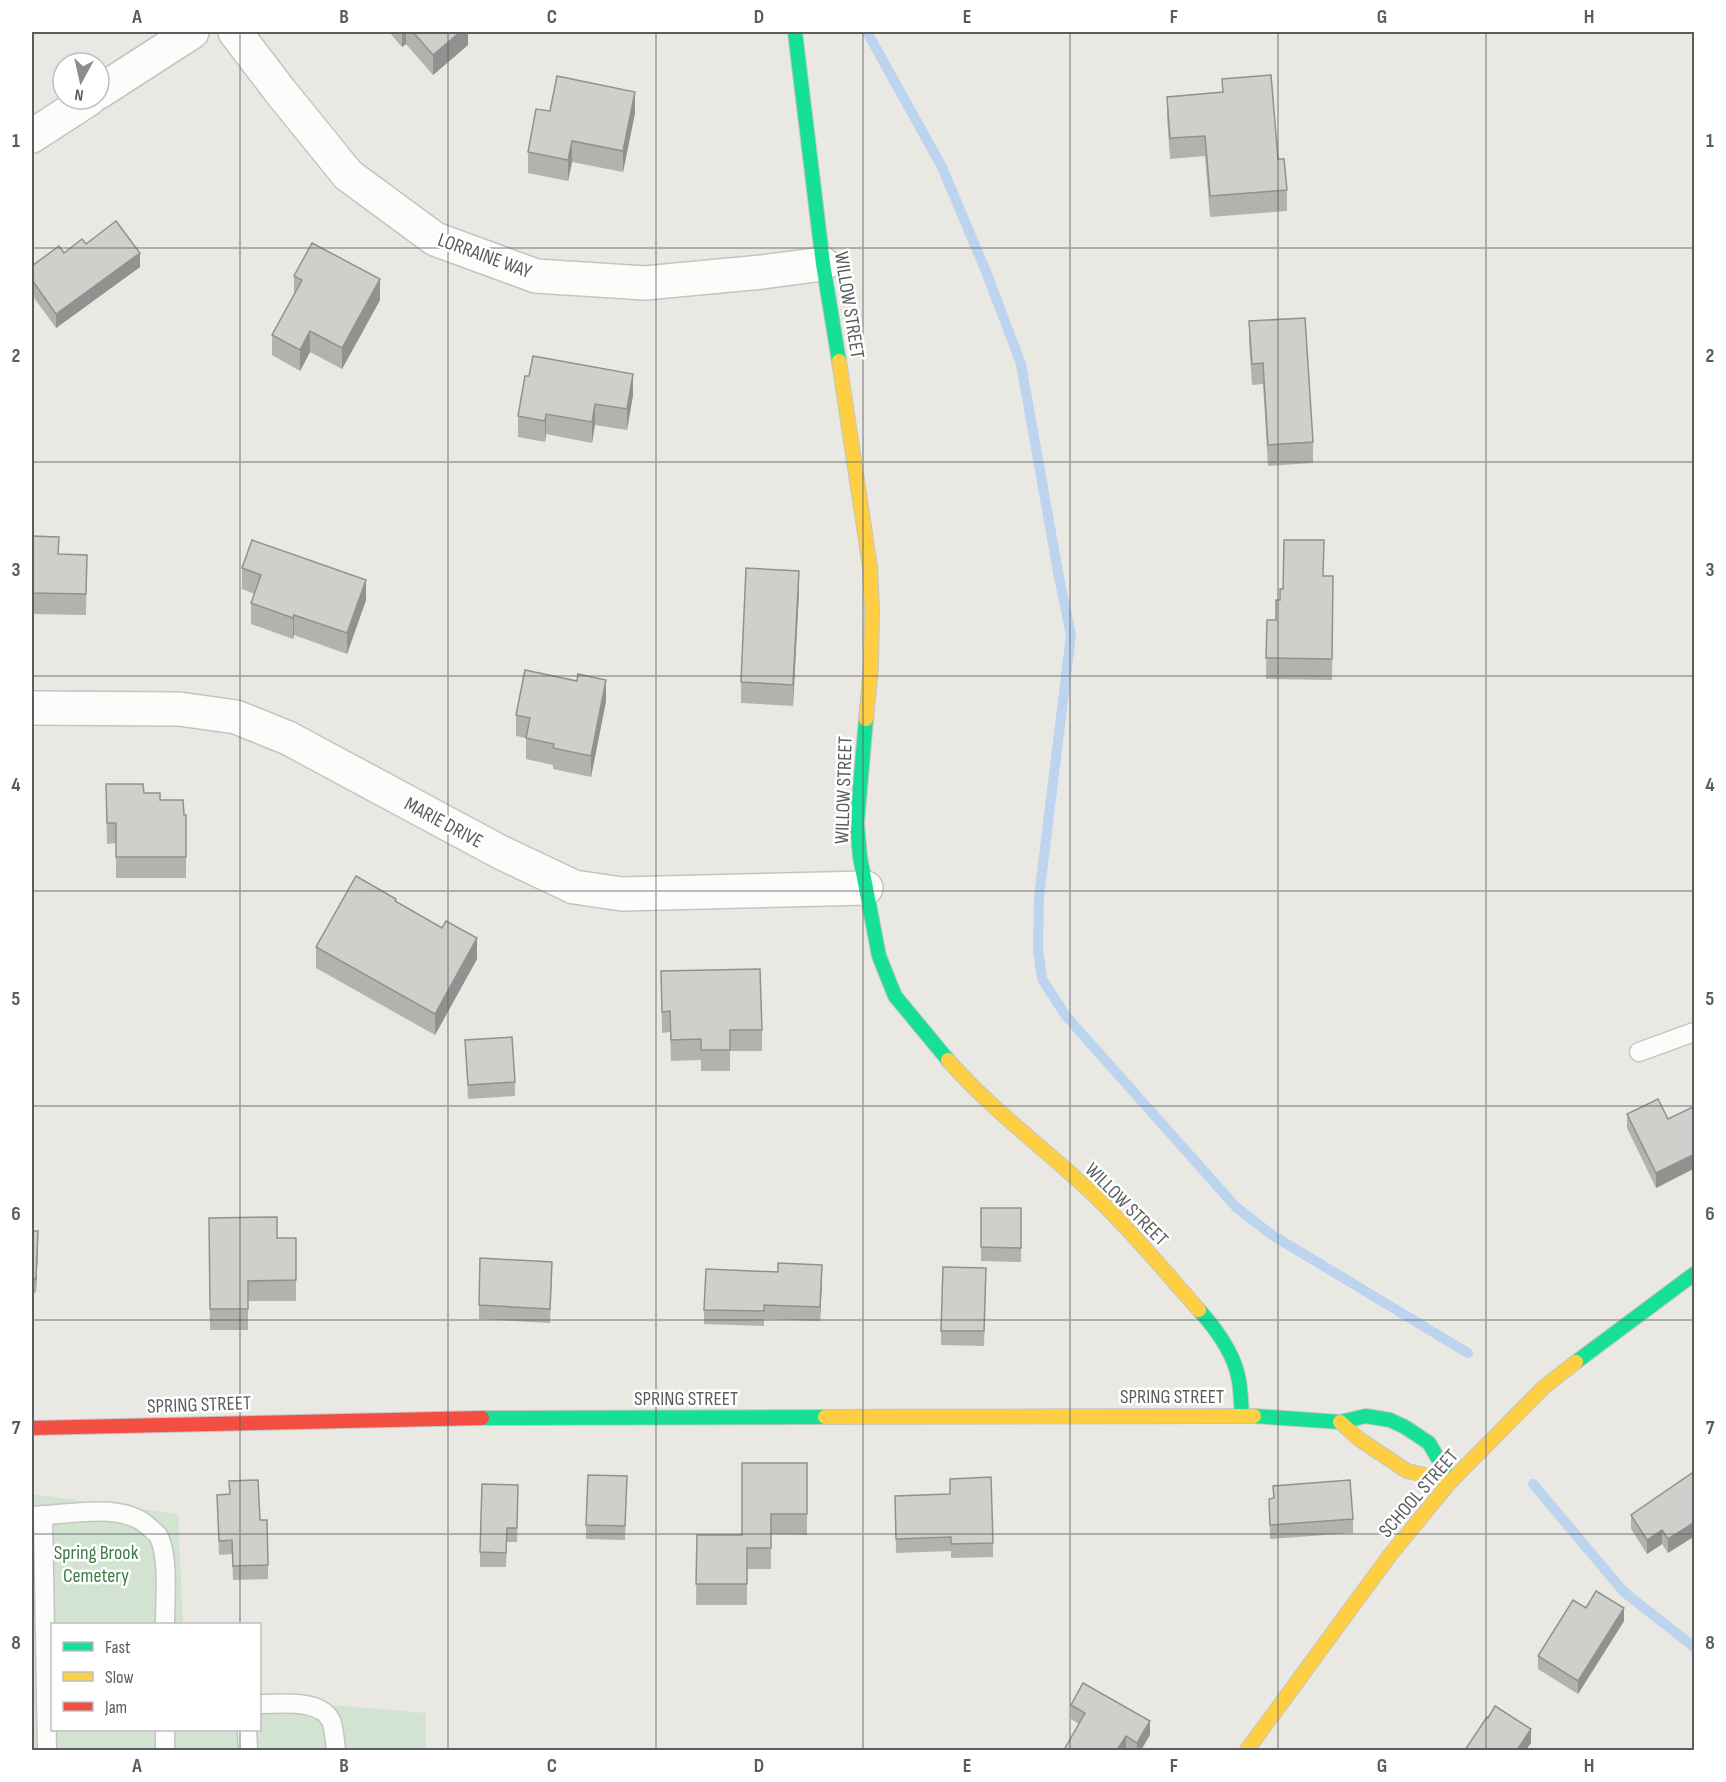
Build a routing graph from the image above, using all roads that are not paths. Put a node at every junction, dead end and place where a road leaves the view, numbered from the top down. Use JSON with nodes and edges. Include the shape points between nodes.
{"nodes":[{"id":1,"x":192,"y":32,"type":"edge"},
{"id":2,"x":236,"y":32,"type":"edge"},
{"id":3,"x":795,"y":32,"type":"edge"},
{"id":4,"x":111,"y":84,"type":"edge"},
{"id":5,"x":71,"y":111,"type":"edge"},
{"id":6,"x":32,"y":136,"type":"edge"},
{"id":7,"x":823,"y":264,"type":"junction"},
{"id":8,"x":32,"y":708,"type":"edge"},
{"id":9,"x":866,"y":888,"type":"junction"},
{"id":10,"x":1695,"y":1032,"type":"edge"},
{"id":11,"x":1638,"y":1052,"type":"dead end"},
{"id":12,"x":1695,"y":1274,"type":"edge"},
{"id":13,"x":1695,"y":1284,"type":"edge"},
{"id":14,"x":1660,"y":1298,"type":"junction"},
{"id":15,"x":1242,"y":1415,"type":"junction"},
{"id":16,"x":1340,"y":1422,"type":"junction"},
{"id":17,"x":32,"y":1428,"type":"edge"},
{"id":18,"x":1451,"y":1481,"type":"junction"},
{"id":19,"x":38,"y":1516,"type":"edge"},
{"id":20,"x":165,"y":1623,"type":"edge"},
{"id":21,"x":261,"y":1704,"type":"edge"},
{"id":22,"x":165,"y":1731,"type":"edge"},
{"id":23,"x":248,"y":1731,"type":"edge"},
{"id":24,"x":47,"y":1750,"type":"edge"},
{"id":25,"x":165,"y":1750,"type":"edge"},
{"id":26,"x":248,"y":1750,"type":"edge"},
{"id":27,"x":336,"y":1750,"type":"edge"},
{"id":28,"x":1246,"y":1750,"type":"edge"}],
"edges":[{"from":1,"to":4,"type":"street"},
{"from":2,"to":7,"type":"street","name":"LORRAINE WAY","via":[[348,175],[435,239],[536,276],[645,284]]},
{"from":3,"to":7,"type":"street","name":"WILLOW STREET"},
{"from":5,"to":6,"type":"street"},
{"from":7,"to":9,"type":"street","name":"WILLOW STREET","via":[[870,567],[871,668],[857,823]]},
{"from":8,"to":9,"type":"street","name":"MARIE DRIVE","via":[[179,709],[236,717],[288,738],[500,852],[574,887],[622,894]]},
{"from":9,"to":15,"type":"street","name":"WILLOW STREET","via":[[879,956],[895,996],[967,1082],[1082,1184],[1213,1326],[1233,1359]]},
{"from":10,"to":11,"type":"lane"},
{"from":12,"to":14,"type":"street","name":"SCHOOL STREET"},
{"from":13,"to":14,"type":"street","name":"SCHOOL STREET"},
{"from":14,"to":18,"type":"street","name":"SCHOOL STREET","via":[[1544,1387]]},
{"from":15,"to":16,"type":"street","name":"SPRING STREET"},
{"from":15,"to":17,"type":"street","name":"SPRING STREET","via":[[485,1418]]},
{"from":16,"to":18,"type":"street","via":[[1407,1471]]},
{"from":16,"to":18,"type":"street","name":"SPRING STREET","via":[[1366,1416],[1405,1427],[1428,1443]]},
{"from":18,"to":28,"type":"street","name":"SCHOOL STREET","via":[[1390,1555]]},
{"from":19,"to":20,"type":"lane","via":[[126,1513],[143,1520],[158,1536],[164,1562]]},
{"from":19,"to":24,"type":"lane"},
{"from":21,"to":27,"type":"lane","via":[[320,1708],[331,1721]]},
{"from":22,"to":25,"type":"lane"},
{"from":23,"to":26,"type":"lane"}]}
